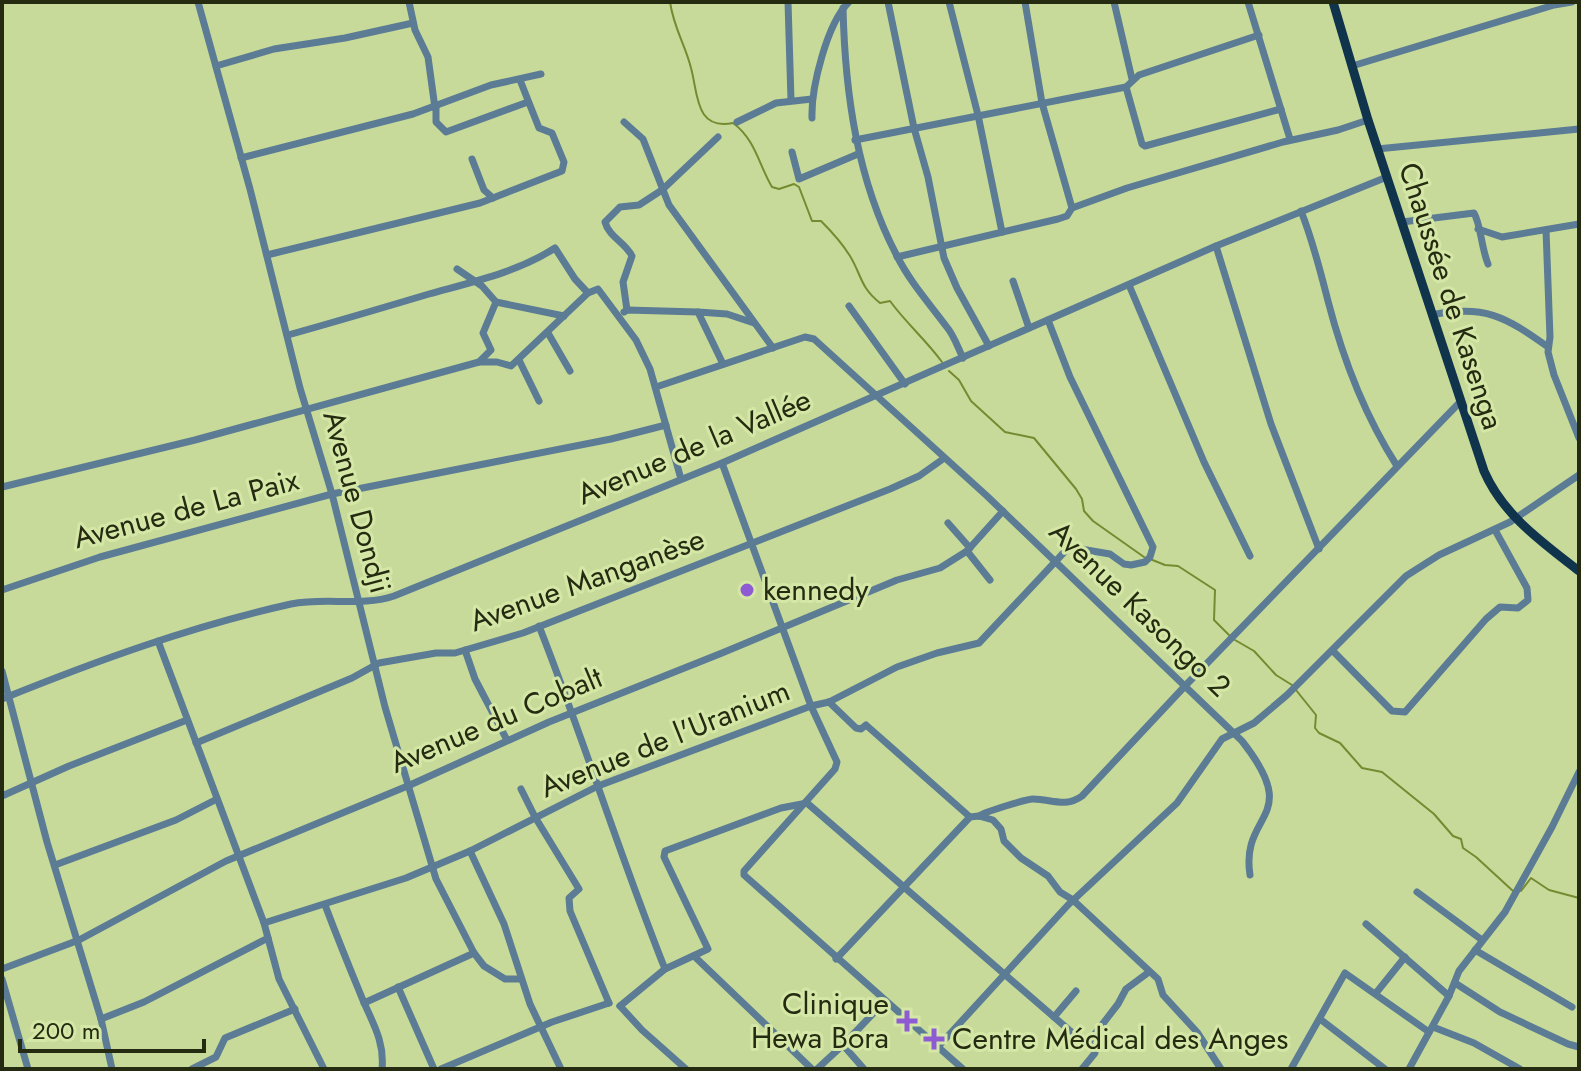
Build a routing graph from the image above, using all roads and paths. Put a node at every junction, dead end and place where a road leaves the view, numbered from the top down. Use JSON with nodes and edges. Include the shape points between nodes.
{"nodes":[{"id":1,"x":198,"y":2,"type":"edge"},
{"id":2,"x":409,"y":2,"type":"edge"},
{"id":3,"x":788,"y":2,"type":"edge"},
{"id":4,"x":888,"y":2,"type":"edge"},
{"id":5,"x":949,"y":2,"type":"edge"},
{"id":6,"x":1025,"y":2,"type":"edge"},
{"id":7,"x":1114,"y":2,"type":"edge"},
{"id":8,"x":1248,"y":2,"type":"edge"},
{"id":9,"x":1333,"y":2,"type":"edge"},
{"id":10,"x":1572,"y":2,"type":"edge"},
{"id":11,"x":1553,"y":4,"type":"edge"},
{"id":12,"x":846,"y":5,"type":"edge"},
{"id":13,"x":413,"y":23,"type":"junction"},
{"id":14,"x":1259,"y":35,"type":"junction"},
{"id":15,"x":216,"y":66,"type":"junction"},
{"id":16,"x":1352,"y":66,"type":"junction"},
{"id":17,"x":541,"y":74,"type":"dead end"},
{"id":18,"x":1132,"y":79,"type":"junction"},
{"id":19,"x":520,"y":80,"type":"junction"},
{"id":20,"x":1126,"y":87,"type":"junction"},
{"id":21,"x":812,"y":99,"type":"junction"},
{"id":22,"x":791,"y":100,"type":"junction"},
{"id":23,"x":528,"y":102,"type":"junction"},
{"id":24,"x":1042,"y":103,"type":"junction"},
{"id":25,"x":435,"y":107,"type":"junction"},
{"id":26,"x":1281,"y":109,"type":"junction"},
{"id":27,"x":978,"y":115,"type":"junction"},
{"id":28,"x":812,"y":118,"type":"dead end"},
{"id":29,"x":1368,"y":120,"type":"junction"},
{"id":30,"x":624,"y":122,"type":"dead end"},
{"id":31,"x":737,"y":122,"type":"dead end"},
{"id":32,"x":914,"y":128,"type":"junction"},
{"id":33,"x":1579,"y":129,"type":"edge"},
{"id":34,"x":718,"y":137,"type":"dead end"},
{"id":35,"x":1290,"y":139,"type":"junction"},
{"id":36,"x":855,"y":140,"type":"junction"},
{"id":37,"x":1377,"y":149,"type":"junction"},
{"id":38,"x":792,"y":152,"type":"dead end"},
{"id":39,"x":858,"y":154,"type":"junction"},
{"id":40,"x":241,"y":158,"type":"junction"},
{"id":41,"x":472,"y":159,"type":"dead end"},
{"id":42,"x":1387,"y":177,"type":"junction"},
{"id":43,"x":662,"y":190,"type":"junction"},
{"id":44,"x":493,"y":198,"type":"junction"},
{"id":45,"x":1072,"y":208,"type":"junction"},
{"id":46,"x":1301,"y":211,"type":"junction"},
{"id":47,"x":1402,"y":222,"type":"junction"},
{"id":48,"x":1579,"y":224,"type":"edge"},
{"id":49,"x":1478,"y":229,"type":"junction"},
{"id":50,"x":1546,"y":230,"type":"junction"},
{"id":51,"x":1002,"y":232,"type":"junction"},
{"id":52,"x":941,"y":246,"type":"junction"},
{"id":53,"x":1216,"y":246,"type":"junction"},
{"id":54,"x":267,"y":255,"type":"junction"},
{"id":55,"x":897,"y":257,"type":"junction"},
{"id":56,"x":1488,"y":264,"type":"dead end"},
{"id":57,"x":457,"y":269,"type":"dead end"},
{"id":58,"x":1013,"y":281,"type":"dead end"},
{"id":59,"x":475,"y":282,"type":"junction"},
{"id":60,"x":1129,"y":285,"type":"junction"},
{"id":61,"x":588,"y":293,"type":"junction"},
{"id":62,"x":496,"y":302,"type":"junction"},
{"id":63,"x":849,"y":306,"type":"dead end"},
{"id":64,"x":627,"y":310,"type":"junction"},
{"id":65,"x":698,"y":312,"type":"junction"},
{"id":66,"x":1432,"y":315,"type":"junction"},
{"id":67,"x":564,"y":316,"type":"junction"},
{"id":68,"x":619,"y":316,"type":"junction"},
{"id":69,"x":1048,"y":320,"type":"junction"},
{"id":70,"x":755,"y":324,"type":"junction"},
{"id":71,"x":1029,"y":328,"type":"junction"},
{"id":72,"x":548,"y":333,"type":"junction"},
{"id":73,"x":288,"y":335,"type":"junction"},
{"id":74,"x":989,"y":346,"type":"junction"},
{"id":75,"x":1548,"y":347,"type":"junction"},
{"id":76,"x":773,"y":348,"type":"junction"},
{"id":77,"x":963,"y":358,"type":"junction"},
{"id":78,"x":519,"y":360,"type":"junction"},
{"id":79,"x":479,"y":362,"type":"junction"},
{"id":80,"x":723,"y":364,"type":"junction"},
{"id":81,"x":570,"y":371,"type":"dead end"},
{"id":82,"x":905,"y":384,"type":"junction"},
{"id":83,"x":656,"y":387,"type":"junction"},
{"id":84,"x":879,"y":396,"type":"junction"},
{"id":85,"x":539,"y":401,"type":"dead end"},
{"id":86,"x":1461,"y":401,"type":"junction"},
{"id":87,"x":308,"y":410,"type":"junction"},
{"id":88,"x":666,"y":425,"type":"junction"},
{"id":89,"x":1579,"y":438,"type":"edge"},
{"id":90,"x":943,"y":459,"type":"junction"},
{"id":91,"x":722,"y":463,"type":"junction"},
{"id":92,"x":1397,"y":466,"type":"junction"},
{"id":93,"x":1579,"y":475,"type":"edge"},
{"id":94,"x":681,"y":479,"type":"junction"},
{"id":95,"x":2,"y":487,"type":"edge"},
{"id":96,"x":332,"y":494,"type":"junction"},
{"id":97,"x":1003,"y":511,"type":"junction"},
{"id":98,"x":1515,"y":518,"type":"junction"},
{"id":99,"x":948,"y":523,"type":"dead end"},
{"id":100,"x":1495,"y":530,"type":"junction"},
{"id":101,"x":752,"y":545,"type":"junction"},
{"id":102,"x":1319,"y":549,"type":"junction"},
{"id":103,"x":968,"y":550,"type":"junction"},
{"id":104,"x":1250,"y":556,"type":"dead end"},
{"id":105,"x":1056,"y":561,"type":"junction"},
{"id":106,"x":1579,"y":571,"type":"edge"},
{"id":107,"x":990,"y":580,"type":"dead end"},
{"id":108,"x":2,"y":590,"type":"edge"},
{"id":109,"x":359,"y":601,"type":"junction"},
{"id":110,"x":539,"y":626,"type":"junction"},
{"id":111,"x":783,"y":626,"type":"junction"},
{"id":112,"x":158,"y":641,"type":"junction"},
{"id":113,"x":465,"y":650,"type":"junction"},
{"id":114,"x":1333,"y":651,"type":"junction"},
{"id":115,"x":376,"y":665,"type":"junction"},
{"id":116,"x":2,"y":671,"type":"edge"},
{"id":117,"x":1185,"y":686,"type":"junction"},
{"id":118,"x":5,"y":698,"type":"edge"},
{"id":119,"x":829,"y":702,"type":"junction"},
{"id":120,"x":811,"y":706,"type":"junction"},
{"id":121,"x":573,"y":712,"type":"junction"},
{"id":122,"x":187,"y":720,"type":"junction"},
{"id":123,"x":1234,"y":732,"type":"junction"},
{"id":124,"x":507,"y":740,"type":"junction"},
{"id":125,"x":196,"y":743,"type":"junction"},
{"id":126,"x":1579,"y":772,"type":"edge"},
{"id":127,"x":31,"y":784,"type":"junction"},
{"id":128,"x":410,"y":785,"type":"junction"},
{"id":129,"x":598,"y":786,"type":"junction"},
{"id":130,"x":521,"y":789,"type":"dead end"},
{"id":131,"x":2,"y":796,"type":"edge"},
{"id":132,"x":217,"y":799,"type":"junction"},
{"id":133,"x":807,"y":803,"type":"junction"},
{"id":134,"x":535,"y":817,"type":"junction"},
{"id":135,"x":974,"y":817,"type":"junction"},
{"id":136,"x":470,"y":851,"type":"junction"},
{"id":137,"x":239,"y":856,"type":"junction"},
{"id":138,"x":55,"y":865,"type":"junction"},
{"id":139,"x":432,"y":867,"type":"junction"},
{"id":140,"x":1250,"y":875,"type":"dead end"},
{"id":141,"x":903,"y":888,"type":"junction"},
{"id":142,"x":1417,"y":892,"type":"dead end"},
{"id":143,"x":1073,"y":900,"type":"junction"},
{"id":144,"x":325,"y":905,"type":"junction"},
{"id":145,"x":264,"y":923,"type":"junction"},
{"id":146,"x":1366,"y":924,"type":"dead end"},
{"id":147,"x":268,"y":938,"type":"junction"},
{"id":148,"x":79,"y":940,"type":"junction"},
{"id":149,"x":1482,"y":940,"type":"junction"},
{"id":150,"x":1475,"y":950,"type":"junction"},
{"id":151,"x":474,"y":953,"type":"junction"},
{"id":152,"x":694,"y":956,"type":"junction"},
{"id":153,"x":1405,"y":957,"type":"junction"},
{"id":154,"x":836,"y":959,"type":"junction"},
{"id":155,"x":2,"y":969,"type":"edge"},
{"id":156,"x":665,"y":969,"type":"junction"},
{"id":157,"x":1149,"y":972,"type":"junction"},
{"id":158,"x":1005,"y":974,"type":"junction"},
{"id":159,"x":2,"y":979,"type":"edge"},
{"id":160,"x":520,"y":979,"type":"junction"},
{"id":161,"x":1455,"y":983,"type":"junction"},
{"id":162,"x":398,"y":987,"type":"junction"},
{"id":163,"x":1076,"y":991,"type":"dead end"},
{"id":164,"x":1376,"y":993,"type":"junction"},
{"id":165,"x":1449,"y":996,"type":"junction"},
{"id":166,"x":885,"y":1001,"type":"junction"},
{"id":167,"x":364,"y":1003,"type":"junction"},
{"id":168,"x":609,"y":1003,"type":"junction"},
{"id":169,"x":620,"y":1006,"type":"junction"},
{"id":170,"x":1572,"y":1007,"type":"dead end"},
{"id":171,"x":295,"y":1009,"type":"junction"},
{"id":172,"x":1054,"y":1017,"type":"junction"},
{"id":173,"x":101,"y":1019,"type":"junction"},
{"id":174,"x":1320,"y":1019,"type":"junction"},
{"id":175,"x":540,"y":1027,"type":"junction"},
{"id":176,"x":1431,"y":1029,"type":"junction"},
{"id":177,"x":1088,"y":1043,"type":"junction"},
{"id":178,"x":843,"y":1045,"type":"junction"},
{"id":179,"x":1579,"y":1047,"type":"edge"},
{"id":180,"x":937,"y":1048,"type":"junction"},
{"id":181,"x":1084,"y":1068,"type":"edge"},
{"id":182,"x":28,"y":1069,"type":"edge"},
{"id":183,"x":112,"y":1069,"type":"edge"},
{"id":184,"x":192,"y":1069,"type":"edge"},
{"id":185,"x":324,"y":1069,"type":"edge"},
{"id":186,"x":382,"y":1069,"type":"edge"},
{"id":187,"x":434,"y":1069,"type":"edge"},
{"id":188,"x":441,"y":1069,"type":"edge"},
{"id":189,"x":561,"y":1069,"type":"edge"},
{"id":190,"x":686,"y":1069,"type":"edge"},
{"id":191,"x":814,"y":1069,"type":"edge"},
{"id":192,"x":864,"y":1069,"type":"edge"},
{"id":193,"x":963,"y":1069,"type":"edge"},
{"id":194,"x":1221,"y":1069,"type":"edge"},
{"id":195,"x":1292,"y":1069,"type":"edge"},
{"id":196,"x":1385,"y":1069,"type":"edge"},
{"id":197,"x":1410,"y":1069,"type":"edge"},
{"id":198,"x":1520,"y":1069,"type":"edge"}],
"edges":[{"from":1,"to":15,"type":"street","name":"Avenue Dondji"},
{"from":2,"to":13,"type":"street"},
{"from":3,"to":22,"type":"street"},
{"from":4,"to":32,"type":"street"},
{"from":5,"to":27,"type":"street"},
{"from":6,"to":24,"type":"street"},
{"from":7,"to":18,"type":"street"},
{"from":8,"to":14,"type":"street"},
{"from":9,"to":16,"type":"main road","name":"Chaussée de Kasenga"},
{"from":10,"to":11,"type":"street"},
{"from":11,"to":16,"type":"street"},
{"from":12,"to":21,"type":"street","via":[[832,26]]},
{"from":12,"to":36,"type":"street","via":[[846,71]]},
{"from":13,"to":15,"type":"street","via":[[274,49]]},
{"from":13,"to":25,"type":"street","via":[[428,57]]},
{"from":14,"to":18,"type":"street"},
{"from":14,"to":26,"type":"street"},
{"from":15,"to":40,"type":"street","name":"Avenue Dondji"},
{"from":16,"to":29,"type":"main road","name":"Chaussée de Kasenga"},
{"from":17,"to":19,"type":"street"},
{"from":18,"to":20,"type":"street"},
{"from":19,"to":23,"type":"street"},
{"from":19,"to":25,"type":"street"},
{"from":20,"to":24,"type":"street"},
{"from":20,"to":26,"type":"street","via":[[1145,146]]},
{"from":21,"to":22,"type":"street"},
{"from":21,"to":28,"type":"street"},
{"from":22,"to":31,"type":"street"},
{"from":23,"to":25,"type":"street","via":[[446,132],[436,122]]},
{"from":23,"to":44,"type":"street","via":[[539,128],[551,131],[564,167]]},
{"from":24,"to":27,"type":"street"},
{"from":24,"to":45,"type":"street"},
{"from":25,"to":40,"type":"street"},
{"from":26,"to":35,"type":"street"},
{"from":27,"to":32,"type":"street"},
{"from":27,"to":51,"type":"street"},
{"from":29,"to":35,"type":"street"},
{"from":29,"to":37,"type":"main road","name":"Chaussée de Kasenga"},
{"from":30,"to":43,"type":"street","via":[[643,139]]},
{"from":32,"to":36,"type":"street"},
{"from":32,"to":52,"type":"street"},
{"from":33,"to":37,"type":"street"},
{"from":34,"to":43,"type":"street"},
{"from":35,"to":45,"type":"street"},
{"from":36,"to":39,"type":"street"},
{"from":37,"to":42,"type":"main road","name":"Chaussée de Kasenga"},
{"from":38,"to":39,"type":"street","via":[[799,179]]},
{"from":39,"to":55,"type":"street"},
{"from":40,"to":54,"type":"street","name":"Avenue Dondji"},
{"from":41,"to":44,"type":"street","via":[[484,190]]},
{"from":42,"to":46,"type":"street","name":"Avenue de la Vallée"},
{"from":42,"to":47,"type":"main road","name":"Chaussée de Kasenga"},
{"from":43,"to":64,"type":"street","via":[[639,205],[620,207],[605,222],[632,256],[623,282]]},
{"from":43,"to":70,"type":"street"},
{"from":44,"to":54,"type":"street"},
{"from":45,"to":51,"type":"street","via":[[1067,216]]},
{"from":46,"to":53,"type":"street","name":"Avenue de la Vallée"},
{"from":46,"to":92,"type":"street","via":[[1357,390]]},
{"from":47,"to":49,"type":"street","via":[[1471,212]]},
{"from":47,"to":66,"type":"main road","name":"Chaussée de Kasenga"},
{"from":48,"to":50,"type":"street"},
{"from":49,"to":50,"type":"street","via":[[1502,237]]},
{"from":49,"to":56,"type":"street"},
{"from":50,"to":75,"type":"street"},
{"from":51,"to":52,"type":"street"},
{"from":52,"to":55,"type":"street"},
{"from":52,"to":74,"type":"street"},
{"from":53,"to":60,"type":"street","name":"Avenue de la Vallée"},
{"from":53,"to":102,"type":"street","via":[[1271,424]]},
{"from":54,"to":73,"type":"street","name":"Avenue Dondji"},
{"from":55,"to":77,"type":"street","via":[[947,326]]},
{"from":57,"to":59,"type":"street"},
{"from":58,"to":71,"type":"street"},
{"from":59,"to":61,"type":"street","via":[[529,264],[555,248]]},
{"from":59,"to":62,"type":"street"},
{"from":59,"to":73,"type":"street"},
{"from":60,"to":69,"type":"street","name":"Avenue de la Vallée"},
{"from":60,"to":104,"type":"street"},
{"from":61,"to":67,"type":"street"},
{"from":61,"to":68,"type":"street","via":[[598,289]]},
{"from":62,"to":67,"type":"street"},
{"from":62,"to":79,"type":"street","via":[[483,333],[491,350]]},
{"from":63,"to":82,"type":"street"},
{"from":64,"to":65,"type":"street"},
{"from":64,"to":68,"type":"street"},
{"from":65,"to":70,"type":"street","via":[[727,314]]},
{"from":65,"to":80,"type":"street"},
{"from":66,"to":75,"type":"street","via":[[1460,309],[1494,315]]},
{"from":66,"to":86,"type":"main road","name":"Chaussée de Kasenga"},
{"from":67,"to":72,"type":"street"},
{"from":68,"to":83,"type":"street"},
{"from":69,"to":71,"type":"street","name":"Avenue de la Vallée"},
{"from":69,"to":105,"type":"street","via":[[1153,547],[1141,564],[1127,565],[1110,554],[1069,547]]},
{"from":70,"to":76,"type":"street"},
{"from":71,"to":74,"type":"street","name":"Avenue de la Vallée"},
{"from":72,"to":78,"type":"street"},
{"from":72,"to":81,"type":"street"},
{"from":73,"to":87,"type":"street","name":"Avenue Dondji"},
{"from":74,"to":77,"type":"street","name":"Avenue de la Vallée"},
{"from":75,"to":89,"type":"street"},
{"from":76,"to":80,"type":"street","name":"Avenue Kasongo 2"},
{"from":76,"to":84,"type":"street","name":"Avenue Kasongo 2","via":[[811,337]]},
{"from":77,"to":82,"type":"street","name":"Avenue de la Vallée"},
{"from":78,"to":79,"type":"street","via":[[508,367]]},
{"from":78,"to":85,"type":"street"},
{"from":79,"to":87,"type":"street"},
{"from":80,"to":83,"type":"street","name":"Avenue Kasongo 2"},
{"from":82,"to":84,"type":"street","name":"Avenue de la Vallée"},
{"from":83,"to":88,"type":"street"},
{"from":84,"to":90,"type":"street","name":"Avenue Kasongo 2"},
{"from":84,"to":91,"type":"street","name":"Avenue de la Vallée"},
{"from":86,"to":92,"type":"street"},
{"from":86,"to":98,"type":"main road","name":"Chaussée de Kasenga","via":[[1488,480]]},
{"from":87,"to":95,"type":"street"},
{"from":87,"to":96,"type":"street","name":"Avenue Dondji"},
{"from":88,"to":94,"type":"street"},
{"from":88,"to":96,"type":"street","name":"Avenue de La Paix"},
{"from":90,"to":97,"type":"street","name":"Avenue Kasongo 2"},
{"from":90,"to":101,"type":"street","name":"Avenue Manganèse","via":[[890,489]]},
{"from":91,"to":94,"type":"street","name":"Avenue de la Vallée"},
{"from":91,"to":101,"type":"street"},
{"from":92,"to":102,"type":"street"},
{"from":93,"to":98,"type":"street"},
{"from":94,"to":109,"type":"street","name":"Avenue de la Vallée","via":[[394,596]]},
{"from":96,"to":108,"type":"street","name":"Avenue de La Paix","via":[[89,560]]},
{"from":96,"to":109,"type":"street","name":"Avenue Dondji"},
{"from":97,"to":103,"type":"street","name":"Avenue du Cobalt"},
{"from":97,"to":105,"type":"street","name":"Avenue Kasongo 2"},
{"from":98,"to":100,"type":"street"},
{"from":98,"to":106,"type":"main road","name":"Chaussée de Kasenga"},
{"from":99,"to":103,"type":"street"},
{"from":100,"to":114,"type":"street","via":[[1423,563]]},
{"from":100,"to":114,"type":"street","via":[[1527,588],[1528,600],[1518,608],[1500,607],[1475,629],[1405,712],[1392,711]]},
{"from":101,"to":110,"type":"street","name":"Avenue Manganèse"},
{"from":101,"to":111,"type":"street"},
{"from":102,"to":117,"type":"street"},
{"from":103,"to":107,"type":"street"},
{"from":103,"to":111,"type":"street","name":"Avenue du Cobalt","via":[[940,568]]},
{"from":105,"to":117,"type":"street","name":"Avenue Kasongo 2"},
{"from":105,"to":119,"type":"street","name":"Avenue de l'Uranium","via":[[979,643],[897,667]]},
{"from":109,"to":112,"type":"street","name":"Avenue de la Vallée","via":[[301,602]]},
{"from":109,"to":115,"type":"street","name":"Avenue Dondji"},
{"from":110,"to":113,"type":"street","name":"Avenue Manganèse"},
{"from":110,"to":121,"type":"street"},
{"from":111,"to":120,"type":"street"},
{"from":111,"to":121,"type":"street","name":"Avenue du Cobalt"},
{"from":112,"to":118,"type":"street","name":"Avenue de la Vallée"},
{"from":112,"to":122,"type":"street"},
{"from":113,"to":115,"type":"street","name":"Avenue Manganèse"},
{"from":113,"to":124,"type":"street"},
{"from":114,"to":123,"type":"street","via":[[1254,723]]},
{"from":115,"to":125,"type":"street","name":"Avenue Manganèse"},
{"from":115,"to":128,"type":"street","name":"Avenue Dondji"},
{"from":116,"to":118,"type":"street"},
{"from":117,"to":123,"type":"street","name":"Avenue Kasongo 2"},
{"from":117,"to":135,"type":"street","via":[[1078,799],[1031,799]]},
{"from":118,"to":127,"type":"street"},
{"from":119,"to":120,"type":"street","name":"Avenue de l'Uranium"},
{"from":119,"to":135,"type":"street","via":[[856,728],[866,725]]},
{"from":120,"to":129,"type":"street","name":"Avenue de l'Uranium"},
{"from":120,"to":133,"type":"street","via":[[837,764]]},
{"from":121,"to":124,"type":"street","name":"Avenue du Cobalt"},
{"from":121,"to":129,"type":"street"},
{"from":122,"to":125,"type":"street"},
{"from":122,"to":127,"type":"street"},
{"from":123,"to":140,"type":"street","via":[[1259,765],[1271,796],[1247,854]]},
{"from":123,"to":143,"type":"street","name":"Avenue Kasongo 2","via":[[1220,741],[1177,803]]},
{"from":124,"to":128,"type":"street","name":"Avenue du Cobalt"},
{"from":125,"to":132,"type":"street"},
{"from":126,"to":149,"type":"street","via":[[1505,912]]},
{"from":127,"to":131,"type":"street"},
{"from":127,"to":138,"type":"street"},
{"from":128,"to":137,"type":"street","name":"Avenue du Cobalt"},
{"from":128,"to":139,"type":"street","name":"Avenue Dondji"},
{"from":129,"to":134,"type":"street","name":"Avenue de l'Uranium"},
{"from":129,"to":156,"type":"street"},
{"from":130,"to":134,"type":"street"},
{"from":132,"to":137,"type":"street"},
{"from":132,"to":138,"type":"street"},
{"from":133,"to":141,"type":"street"},
{"from":133,"to":152,"type":"street","via":[[664,853],[707,947]]},
{"from":133,"to":154,"type":"street","via":[[744,871],[746,880]]},
{"from":134,"to":136,"type":"street","name":"Avenue de l'Uranium"},
{"from":134,"to":168,"type":"street","via":[[579,889],[569,898],[570,911]]},
{"from":135,"to":141,"type":"street"},
{"from":135,"to":143,"type":"street","via":[[997,824],[1004,841]]},
{"from":136,"to":139,"type":"street","name":"Avenue de l'Uranium"},
{"from":136,"to":160,"type":"street","via":[[504,924]]},
{"from":137,"to":145,"type":"street"},
{"from":137,"to":148,"type":"street","name":"Avenue du Cobalt"},
{"from":138,"to":148,"type":"street"},
{"from":139,"to":144,"type":"street","name":"Avenue de l'Uranium"},
{"from":139,"to":151,"type":"street","name":"Avenue Dondji"},
{"from":141,"to":154,"type":"street"},
{"from":141,"to":158,"type":"street"},
{"from":142,"to":149,"type":"street"},
{"from":143,"to":157,"type":"street"},
{"from":143,"to":158,"type":"street","name":"Avenue Kasongo 2"},
{"from":144,"to":145,"type":"street","name":"Avenue de l'Uranium"},
{"from":144,"to":167,"type":"street"},
{"from":145,"to":147,"type":"street"},
{"from":146,"to":153,"type":"street"},
{"from":147,"to":171,"type":"street","via":[[279,979]]},
{"from":147,"to":173,"type":"street"},
{"from":148,"to":155,"type":"street","name":"Avenue du Cobalt"},
{"from":148,"to":173,"type":"street"},
{"from":149,"to":150,"type":"street"},
{"from":150,"to":161,"type":"street"},
{"from":150,"to":170,"type":"street"},
{"from":151,"to":160,"type":"street","name":"Avenue Dondji","via":[[505,979]]},
{"from":151,"to":162,"type":"street"},
{"from":152,"to":156,"type":"street"},
{"from":152,"to":191,"type":"street"},
{"from":153,"to":164,"type":"street"},
{"from":153,"to":165,"type":"street"},
{"from":154,"to":166,"type":"street"},
{"from":156,"to":169,"type":"street"},
{"from":157,"to":177,"type":"street","via":[[1126,989]]},
{"from":157,"to":194,"type":"street"},
{"from":158,"to":172,"type":"street"},
{"from":158,"to":180,"type":"street","name":"Avenue Kasongo 2"},
{"from":159,"to":182,"type":"street"},
{"from":160,"to":175,"type":"street"},
{"from":161,"to":165,"type":"street"},
{"from":161,"to":179,"type":"street","via":[[1500,1012]]},
{"from":162,"to":167,"type":"street"},
{"from":162,"to":187,"type":"street"},
{"from":163,"to":172,"type":"street"},
{"from":164,"to":174,"type":"street","via":[[1345,973]]},
{"from":164,"to":176,"type":"street"},
{"from":165,"to":176,"type":"street"},
{"from":166,"to":178,"type":"street"},
{"from":166,"to":180,"type":"street"},
{"from":167,"to":186,"type":"street","via":[[382,1046]]},
{"from":168,"to":169,"type":"street"},
{"from":168,"to":175,"type":"street"},
{"from":169,"to":190,"type":"street"},
{"from":171,"to":184,"type":"street","via":[[223,1039],[216,1057]]},
{"from":171,"to":185,"type":"street"},
{"from":172,"to":177,"type":"street"},
{"from":173,"to":183,"type":"street"},
{"from":174,"to":195,"type":"street"},
{"from":174,"to":196,"type":"street"},
{"from":175,"to":188,"type":"street"},
{"from":175,"to":189,"type":"street"},
{"from":176,"to":197,"type":"street"},
{"from":176,"to":198,"type":"street","via":[[1474,1043]]},
{"from":177,"to":181,"type":"street","via":[[1095,1052]]},
{"from":178,"to":191,"type":"street"},
{"from":178,"to":192,"type":"street"},
{"from":180,"to":193,"type":"street"}]}
